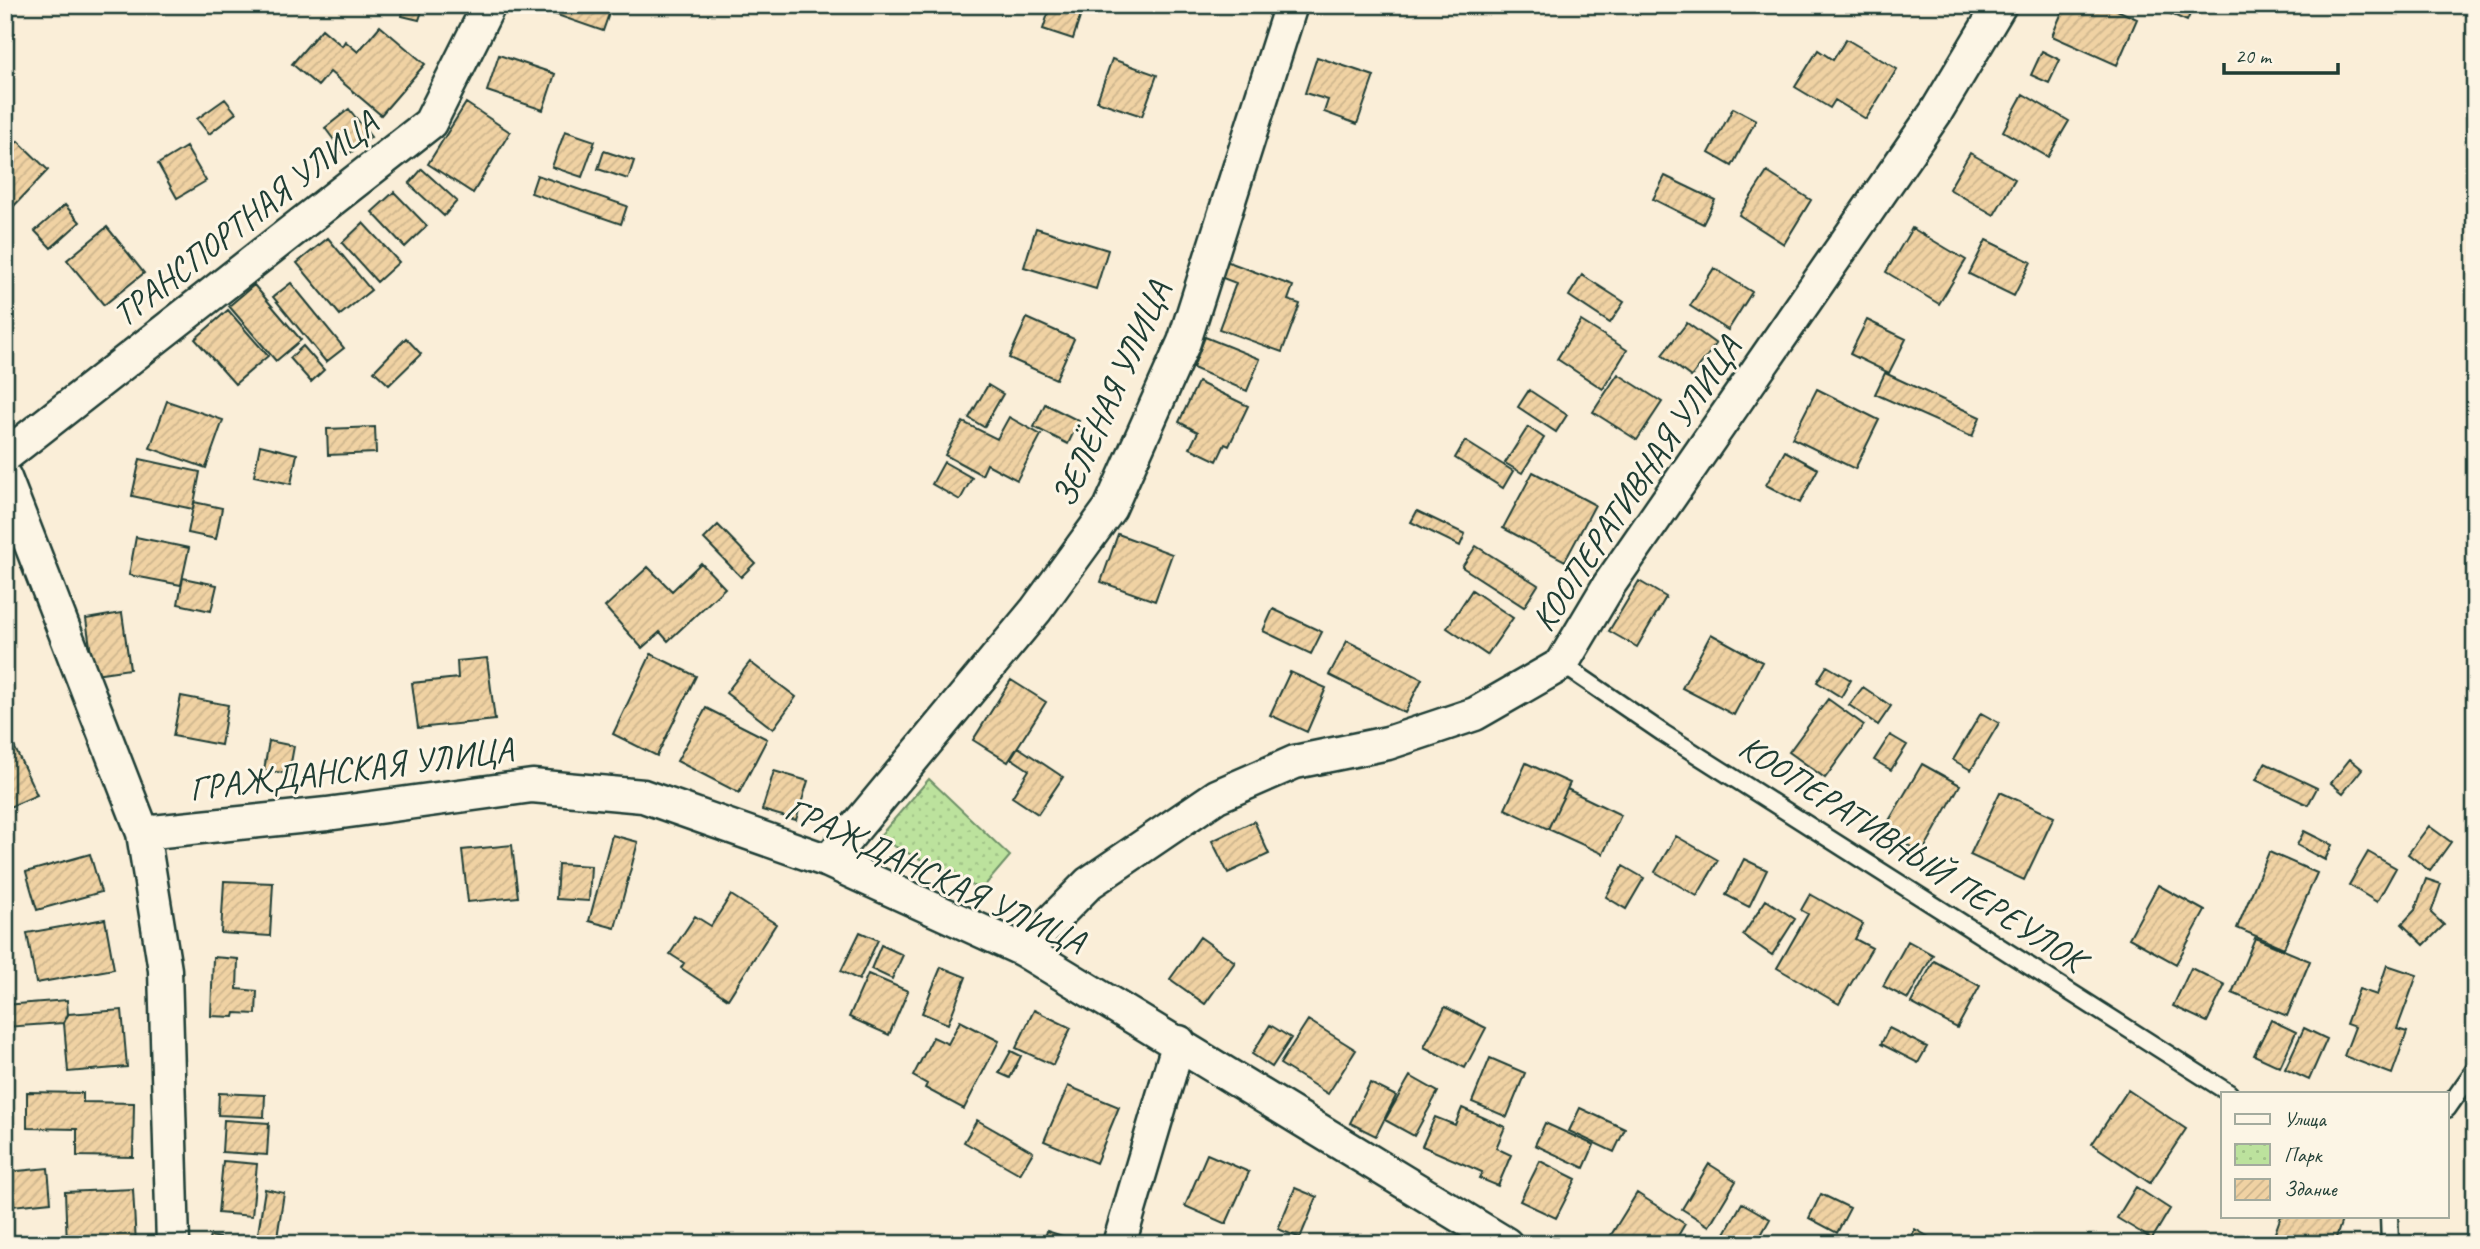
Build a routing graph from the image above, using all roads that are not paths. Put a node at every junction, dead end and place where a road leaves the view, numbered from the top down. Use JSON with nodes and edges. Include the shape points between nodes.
{"nodes":[{"id":1,"x":489,"y":5,"type":"edge"},
{"id":2,"x":1291,"y":5,"type":"edge"},
{"id":3,"x":2000,"y":5,"type":"edge"},
{"id":4,"x":5,"y":456,"type":"edge"},
{"id":5,"x":5,"y":478,"type":"edge"},
{"id":6,"x":1562,"y":664,"type":"junction"},
{"id":7,"x":144,"y":833,"type":"junction"},
{"id":8,"x":828,"y":861,"type":"junction"},
{"id":9,"x":1023,"y":950,"type":"junction"},
{"id":10,"x":1179,"y":1042,"type":"junction"},
{"id":11,"x":2475,"y":1069,"type":"edge"},
{"id":12,"x":2228,"y":1092,"type":"edge"},
{"id":13,"x":2448,"y":1108,"type":"edge"},
{"id":14,"x":2389,"y":1218,"type":"edge"},
{"id":15,"x":173,"y":1244,"type":"edge"},
{"id":16,"x":1119,"y":1244,"type":"edge"},
{"id":17,"x":1506,"y":1244,"type":"edge"},
{"id":18,"x":2390,"y":1244,"type":"edge"}],
"edges":[{"from":1,"to":4,"type":"street","name":"ТРАНСПОРТНАЯ УЛИЦА","via":[[430,123]]},
{"from":2,"to":8,"type":"street","name":"ЗЕЛЁНАЯ УЛИЦА","via":[[1184,342],[1110,508],[1035,610]]},
{"from":3,"to":6,"type":"street","name":"КООПЕРАТИВНАЯ УЛИЦА","via":[[1936,111],[1609,585]]},
{"from":5,"to":7,"type":"street"},
{"from":6,"to":9,"type":"street","name":"КООПЕРАТИВНАЯ УЛИЦА","via":[[1475,714],[1388,743],[1295,762],[1217,796],[1089,883]]},
{"from":6,"to":12,"type":"lane","name":"КООПЕРАТИВНЫЙ ПЕРЕУЛОК"},
{"from":7,"to":8,"type":"street","name":"ГРАЖДАНСКАЯ УЛИЦА","via":[[532,786],[643,796]]},
{"from":7,"to":15,"type":"street","via":[[165,970]]},
{"from":8,"to":9,"type":"street","name":"ГРАЖДАНСКАЯ УЛИЦА"},
{"from":9,"to":10,"type":"street","name":"ГРАЖДАНСКАЯ УЛИЦА"},
{"from":10,"to":16,"type":"street"},
{"from":10,"to":17,"type":"street","name":"ГРАЖДАНСКАЯ УЛИЦА"},
{"from":11,"to":13,"type":"lane"},
{"from":14,"to":18,"type":"lane"}]}
